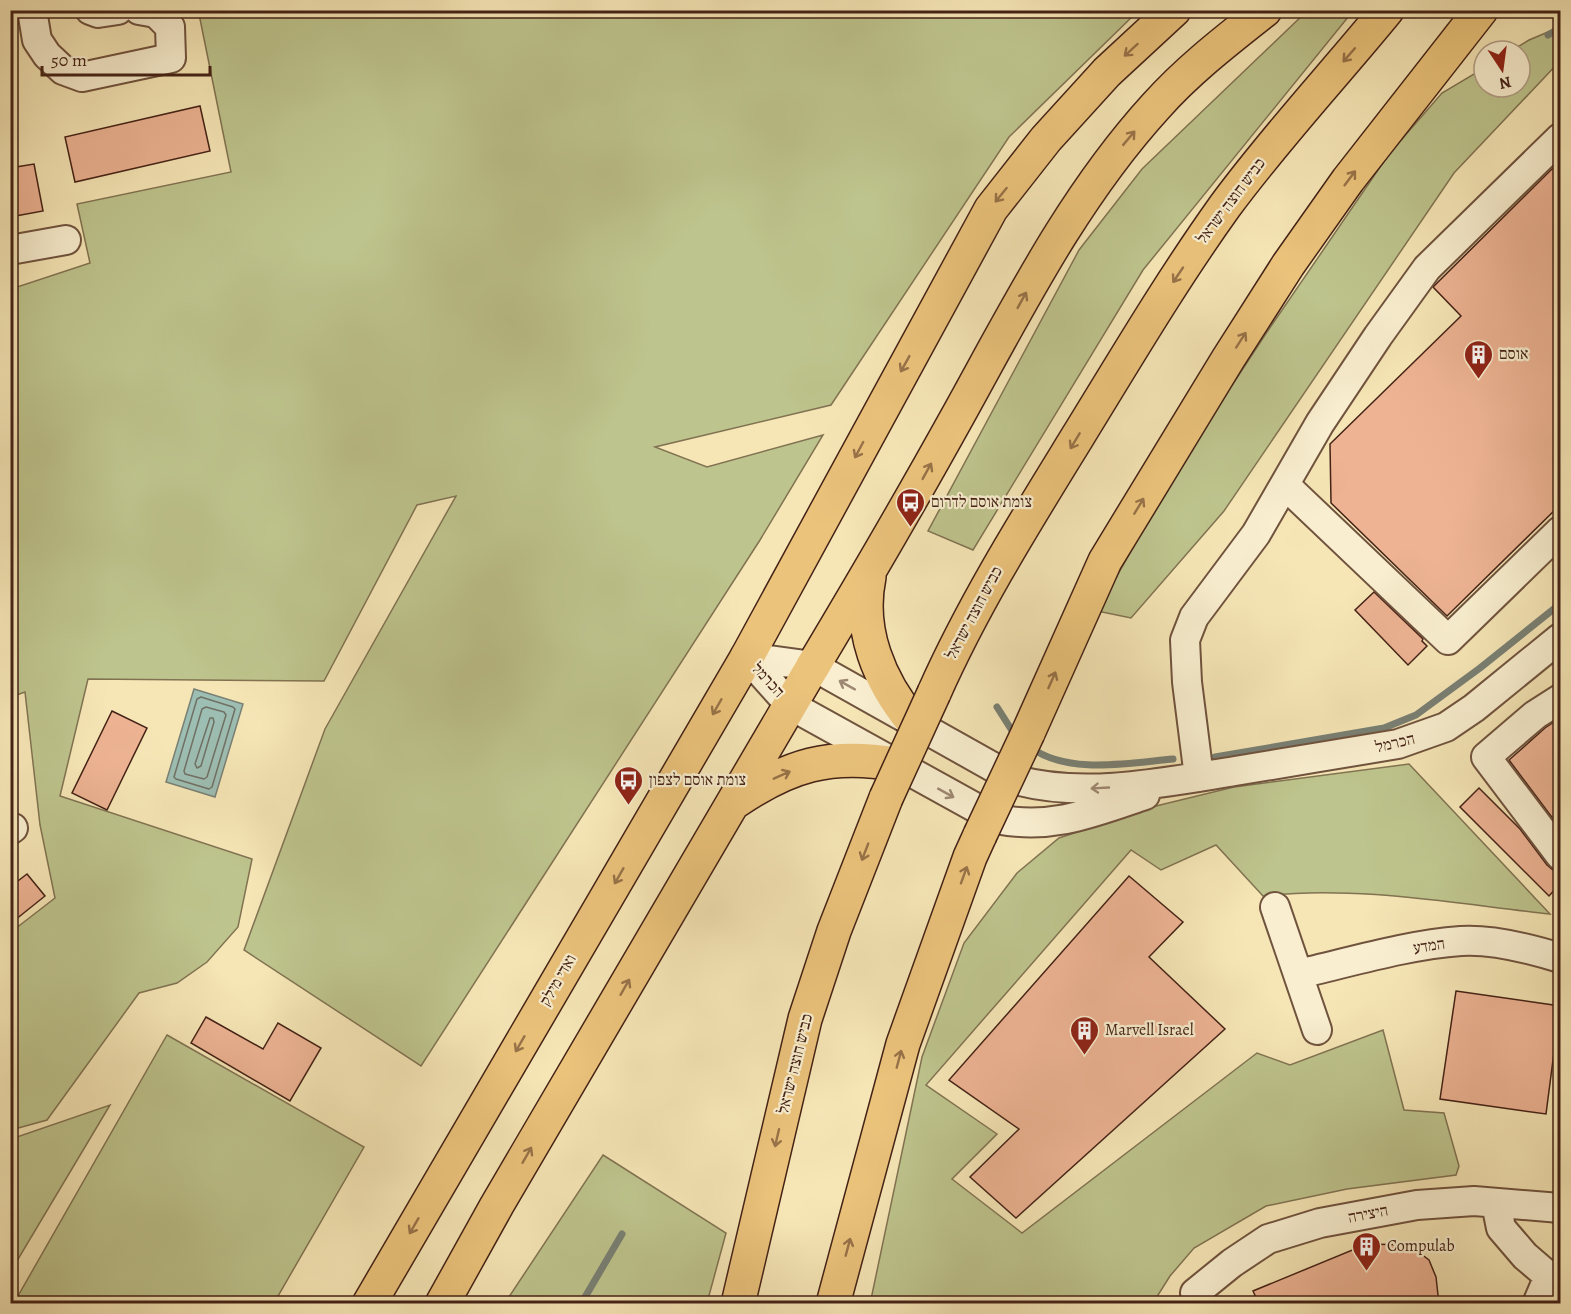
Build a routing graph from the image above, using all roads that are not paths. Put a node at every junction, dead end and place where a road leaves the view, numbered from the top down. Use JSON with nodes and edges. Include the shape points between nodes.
{"nodes":[{"id":1,"x":32,"y":10,"type":"edge"},
{"id":2,"x":90,"y":10,"type":"edge"},
{"id":3,"x":118,"y":10,"type":"edge"},
{"id":4,"x":139,"y":10,"type":"edge"},
{"id":5,"x":1174,"y":10,"type":"edge"},
{"id":6,"x":1265,"y":10,"type":"edge"},
{"id":7,"x":1387,"y":10,"type":"edge"},
{"id":8,"x":1481,"y":10,"type":"edge"},
{"id":9,"x":1560,"y":138,"type":"edge"},
{"id":10,"x":66,"y":240,"type":"dead end"},
{"id":11,"x":10,"y":250,"type":"edge"},
{"id":12,"x":1285,"y":485,"type":"junction"},
{"id":13,"x":1560,"y":531,"type":"edge"},
{"id":14,"x":870,"y":571,"type":"junction"},
{"id":15,"x":1560,"y":638,"type":"edge"},
{"id":16,"x":747,"y":657,"type":"junction"},
{"id":17,"x":813,"y":666,"type":"junction"},
{"id":18,"x":1560,"y":699,"type":"edge"},
{"id":19,"x":790,"y":705,"type":"junction"},
{"id":20,"x":913,"y":722,"type":"junction"},
{"id":21,"x":895,"y":764,"type":"junction"},
{"id":22,"x":1199,"y":777,"type":"junction"},
{"id":23,"x":731,"y":804,"type":"junction"},
{"id":24,"x":1560,"y":855,"type":"edge"},
{"id":25,"x":1275,"y":908,"type":"dead end"},
{"id":26,"x":1560,"y":958,"type":"edge"},
{"id":27,"x":1298,"y":974,"type":"junction"},
{"id":28,"x":1317,"y":1030,"type":"dead end"},
{"id":29,"x":1496,"y":1203,"type":"junction"},
{"id":30,"x":1560,"y":1208,"type":"edge"},
{"id":31,"x":1555,"y":1281,"type":"edge"},
{"id":32,"x":1195,"y":1293,"type":"dead end"},
{"id":33,"x":369,"y":1304,"type":"edge"},
{"id":34,"x":442,"y":1304,"type":"edge"},
{"id":35,"x":738,"y":1304,"type":"edge"},
{"id":36,"x":833,"y":1304,"type":"edge"},
{"id":37,"x":1537,"y":1304,"type":"edge"}],
"edges":[{"from":1,"to":4,"type":"street","via":[[38,40],[48,55],[63,70],[82,77],[171,58],[170,27],[156,13]]},
{"from":2,"to":3,"type":"street"},
{"from":5,"to":16,"type":"main road","name":"ואדי מילק","one_way":true,"via":[[1107,72],[991,209]]},
{"from":14,"to":6,"type":"main road","one_way":true,"via":[[1031,284],[1108,163],[1156,105],[1214,50]]},
{"from":7,"to":35,"type":"main road","name":"כביש חוצה ישראל","one_way":true,"bridge":true,"via":[[1226,206],[1159,304],[1007,551],[950,656],[886,798],[805,1019]]},
{"from":36,"to":8,"type":"main road","one_way":true,"bridge":true,"via":[[903,1044],[970,857],[1105,561],[1288,265],[1348,180]]},
{"from":9,"to":12,"type":"street","via":[[1427,268],[1333,404]]},
{"from":10,"to":11,"type":"street"},
{"from":12,"to":13,"type":"street","via":[[1448,640]]},
{"from":12,"to":22,"type":"street","via":[[1256,534],[1194,617],[1185,640]]},
{"from":14,"to":17,"type":"main road"},
{"from":14,"to":20,"type":"main road","via":[[866,591],[868,632],[874,654],[888,689]]},
{"from":15,"to":22,"type":"street","name":"הכרמל","via":[[1474,708],[1430,734],[1398,744]]},
{"from":16,"to":17,"type":"street","name":"הכרמל"},
{"from":16,"to":19,"type":"street","name":"הכרמל"},
{"from":16,"to":33,"type":"main road","name":"ואדי מילק","one_way":true},
{"from":17,"to":19,"type":"main road"},
{"from":20,"to":17,"type":"street","name":"הכרמל","one_way":true},
{"from":18,"to":24,"type":"street","via":[[1534,715],[1486,756]]},
{"from":19,"to":21,"type":"street","name":"הכרמל"},
{"from":19,"to":23,"type":"main road"},
{"from":22,"to":20,"type":"street","name":"הכרמל","one_way":true,"via":[[1095,789],[1034,785],[1016,780]]},
{"from":21,"to":22,"type":"street","name":"הכרמל","one_way":true,"via":[[980,812],[1018,824],[1069,819]]},
{"from":23,"to":21,"type":"main road","one_way":true,"via":[[784,774],[812,764],[841,759]]},
{"from":34,"to":23,"type":"main road","one_way":true},
{"from":25,"to":27,"type":"street"},
{"from":26,"to":27,"type":"street","name":"המדע","via":[[1523,946],[1462,941]]},
{"from":27,"to":28,"type":"street"},
{"from":29,"to":30,"type":"street","name":"היצירה"},
{"from":29,"to":31,"type":"street","via":[[1501,1228],[1525,1256]]},
{"from":29,"to":32,"type":"street","name":"היצירה","via":[[1417,1205],[1320,1223],[1268,1239]]},
{"from":31,"to":37,"type":"street"}]}
